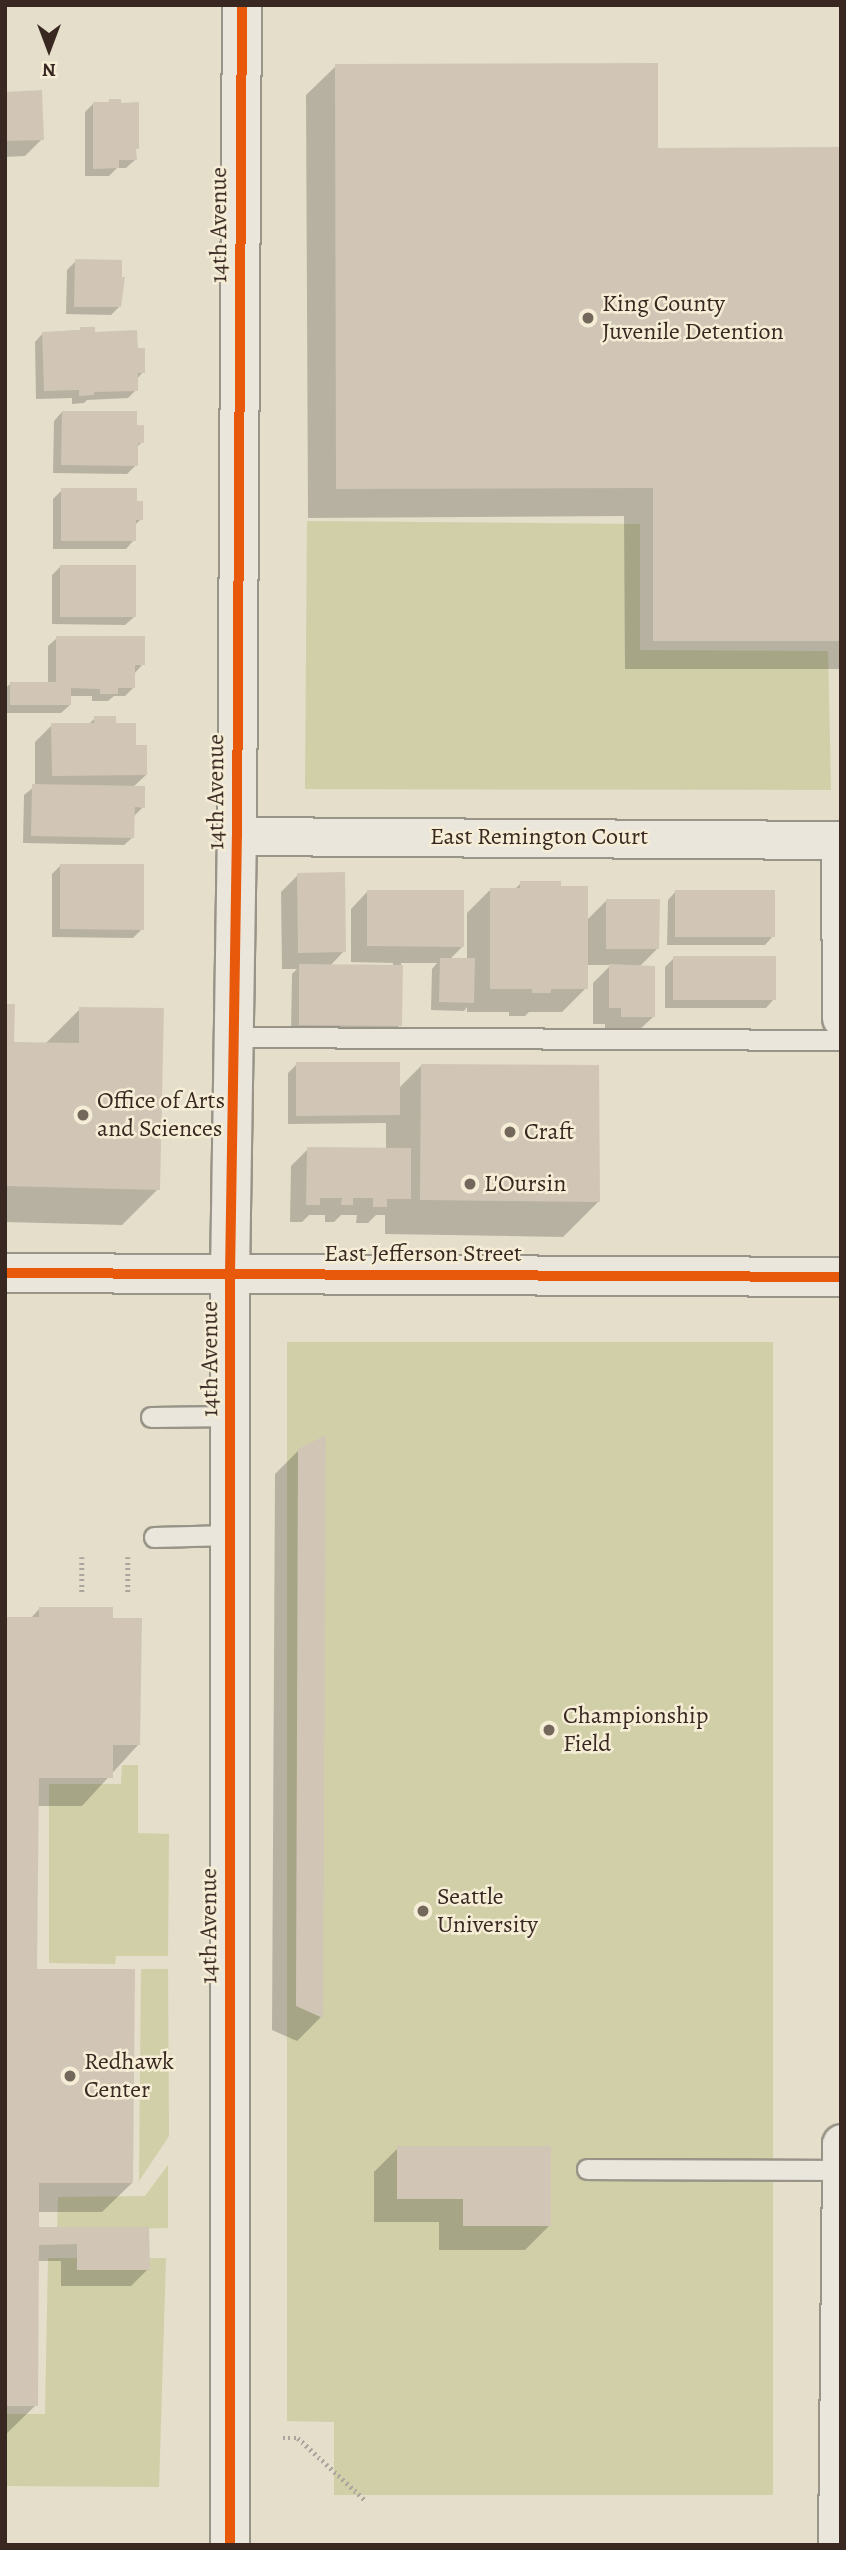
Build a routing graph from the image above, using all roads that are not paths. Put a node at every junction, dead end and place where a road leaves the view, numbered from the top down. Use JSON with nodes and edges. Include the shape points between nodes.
{"nodes":[{"id":1,"x":242,"y":5,"type":"edge"},
{"id":2,"x":237,"y":836,"type":"junction"},
{"id":3,"x":840,"y":840,"type":"edge"},
{"id":4,"x":841,"y":1018,"type":"edge"},
{"id":5,"x":234,"y":1037,"type":"junction"},
{"id":6,"x":841,"y":1040,"type":"edge"},
{"id":7,"x":5,"y":1273,"type":"edge"},
{"id":8,"x":230,"y":1275,"type":"junction"},
{"id":9,"x":841,"y":1277,"type":"edge"},
{"id":10,"x":231,"y":1416,"type":"junction"},
{"id":11,"x":151,"y":1417,"type":"dead end"},
{"id":12,"x":230,"y":1535,"type":"junction"},
{"id":13,"x":154,"y":1537,"type":"dead end"},
{"id":14,"x":841,"y":2143,"type":"edge"},
{"id":15,"x":587,"y":2169,"type":"dead end"},
{"id":16,"x":841,"y":2170,"type":"edge"},
{"id":17,"x":230,"y":2545,"type":"edge"},
{"id":18,"x":837,"y":2545,"type":"edge"}],
"edges":[{"from":1,"to":2,"type":"street","name":"14th Avenue"},
{"from":2,"to":3,"type":"street","name":"East Remington Court"},
{"from":2,"to":5,"type":"street","name":"14th Avenue"},
{"from":3,"to":4,"type":"street"},
{"from":5,"to":6,"type":"lane"},
{"from":5,"to":8,"type":"street","name":"14th Avenue"},
{"from":7,"to":8,"type":"street","name":"East Jefferson Street"},
{"from":8,"to":9,"type":"street","name":"East Jefferson Street"},
{"from":8,"to":10,"type":"street","name":"14th Avenue"},
{"from":10,"to":11,"type":"lane"},
{"from":10,"to":12,"type":"street","name":"14th Avenue"},
{"from":12,"to":13,"type":"lane"},
{"from":12,"to":17,"type":"street","name":"14th Avenue"},
{"from":14,"to":16,"type":"street"},
{"from":15,"to":16,"type":"lane"},
{"from":16,"to":18,"type":"street"}]}
